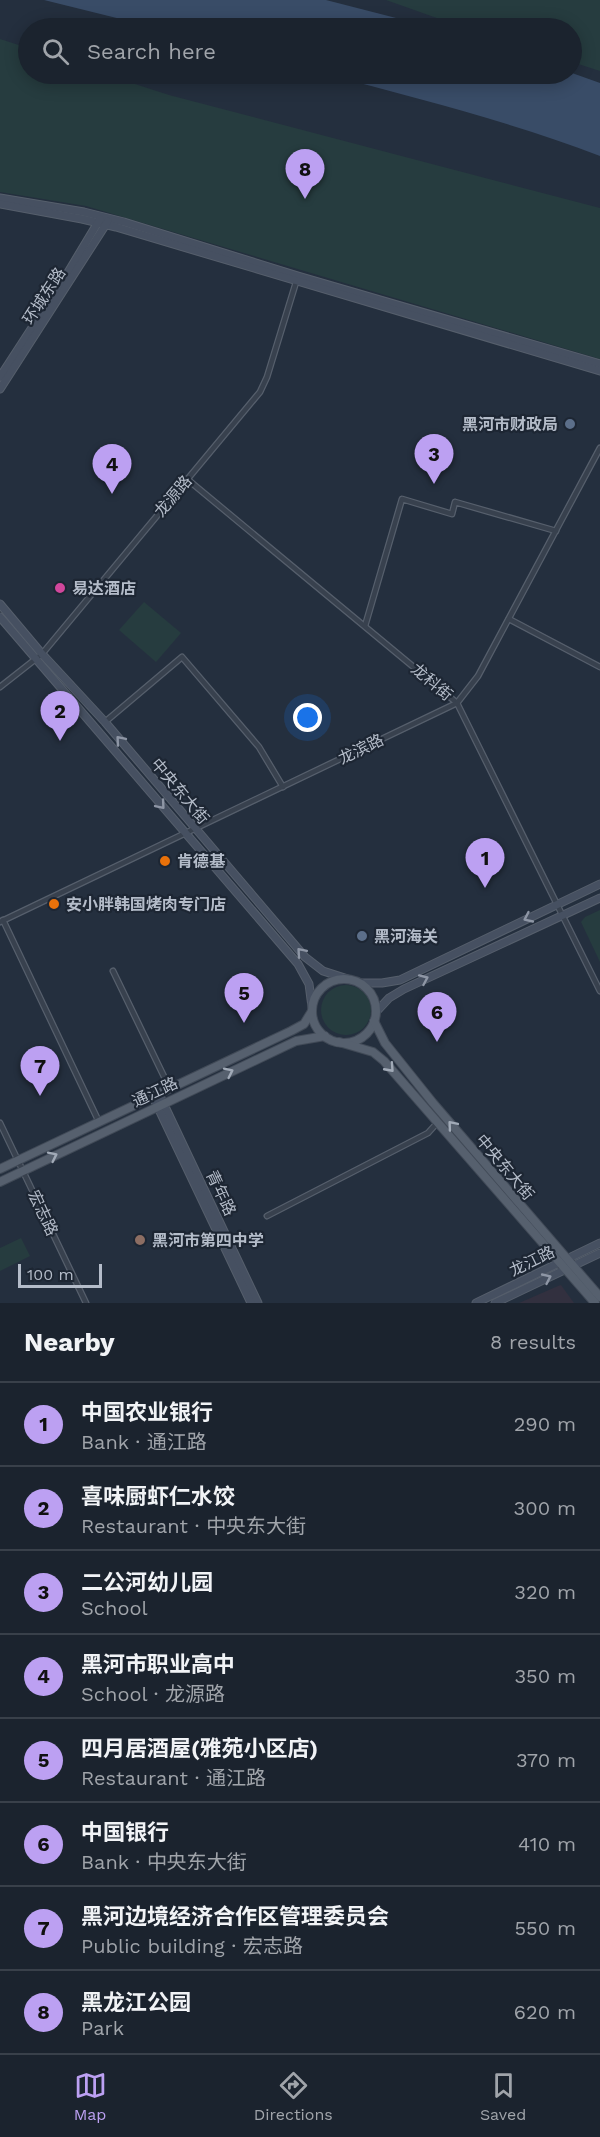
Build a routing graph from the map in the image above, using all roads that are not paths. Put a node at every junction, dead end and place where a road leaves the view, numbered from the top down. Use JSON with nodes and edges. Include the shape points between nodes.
{"nodes":[{"id":1,"x":0,"y":198,"type":"edge"},
{"id":2,"x":0,"y":204,"type":"edge"},
{"id":3,"x":104,"y":220,"type":"junction"},
{"id":4,"x":297,"y":278,"type":"junction"},
{"id":5,"x":600,"y":364,"type":"edge"},
{"id":6,"x":600,"y":371,"type":"edge"},
{"id":7,"x":0,"y":377,"type":"edge"},
{"id":8,"x":0,"y":388,"type":"edge"},
{"id":9,"x":600,"y":448,"type":"edge"},
{"id":10,"x":187,"y":479,"type":"junction"},
{"id":11,"x":556,"y":531,"type":"junction"},
{"id":12,"x":0,"y":604,"type":"edge"},
{"id":13,"x":0,"y":617,"type":"edge"},
{"id":14,"x":509,"y":618,"type":"junction"},
{"id":15,"x":365,"y":626,"type":"junction"},
{"id":16,"x":39,"y":656,"type":"junction"},
{"id":17,"x":600,"y":667,"type":"edge"},
{"id":18,"x":0,"y":687,"type":"edge"},
{"id":19,"x":457,"y":703,"type":"junction"},
{"id":20,"x":105,"y":723,"type":"junction"},
{"id":21,"x":283,"y":787,"type":"junction"},
{"id":22,"x":194,"y":829,"type":"junction"},
{"id":23,"x":186,"y":833,"type":"junction"},
{"id":24,"x":600,"y":884,"type":"edge"},
{"id":25,"x":600,"y":898,"type":"edge"},
{"id":26,"x":557,"y":904,"type":"junction"},
{"id":27,"x":563,"y":916,"type":"junction"},
{"id":28,"x":2,"y":921,"type":"edge"},
{"id":29,"x":113,"y":971,"type":"dead end"},
{"id":30,"x":351,"y":980,"type":"junction"},
{"id":31,"x":360,"y":983,"type":"junction"},
{"id":32,"x":600,"y":991,"type":"edge"},
{"id":33,"x":312,"y":1009,"type":"junction"},
{"id":34,"x":376,"y":1012,"type":"junction"},
{"id":35,"x":374,"y":1021,"type":"junction"},
{"id":36,"x":325,"y":1036,"type":"junction"},
{"id":37,"x":339,"y":1042,"type":"junction"},
{"id":38,"x":170,"y":1089,"type":"junction"},
{"id":39,"x":156,"y":1095,"type":"junction"},
{"id":40,"x":161,"y":1105,"type":"junction"},
{"id":41,"x":99,"y":1122,"type":"junction"},
{"id":42,"x":437,"y":1122,"type":"junction"},
{"id":43,"x":0,"y":1123,"type":"edge"},
{"id":44,"x":18,"y":1161,"type":"junction"},
{"id":45,"x":0,"y":1169,"type":"edge"},
{"id":46,"x":23,"y":1171,"type":"junction"},
{"id":47,"x":0,"y":1182,"type":"edge"},
{"id":48,"x":267,"y":1216,"type":"dead end"},
{"id":49,"x":600,"y":1244,"type":"edge"},
{"id":50,"x":600,"y":1253,"type":"edge"},
{"id":51,"x":563,"y":1261,"type":"junction"},
{"id":52,"x":569,"y":1268,"type":"junction"},
{"id":53,"x":600,"y":1297,"type":"edge"},
{"id":54,"x":86,"y":1303,"type":"edge"},
{"id":55,"x":251,"y":1303,"type":"edge"},
{"id":56,"x":258,"y":1303,"type":"edge"},
{"id":57,"x":476,"y":1303,"type":"edge"},
{"id":58,"x":495,"y":1303,"type":"edge"},
{"id":59,"x":595,"y":1303,"type":"edge"}],
"edges":[{"from":1,"to":3,"type":"street"},
{"from":2,"to":3,"type":"street"},
{"from":3,"to":4,"type":"street"},
{"from":3,"to":7,"type":"street","name":"环城东路"},
{"from":3,"to":8,"type":"street","name":"环城东路"},
{"from":4,"to":5,"type":"street"},
{"from":4,"to":6,"type":"street"},
{"from":4,"to":10,"type":"street","name":"龙源路","via":[[260,392]]},
{"from":9,"to":11,"type":"street","name":"龙滨路"},
{"from":10,"to":15,"type":"street","name":"龙科街"},
{"from":10,"to":16,"type":"street","name":"龙源路"},
{"from":11,"to":14,"type":"street","name":"龙滨路"},
{"from":11,"to":15,"type":"street","via":[[455,502],[452,514],[402,499]]},
{"from":12,"to":16,"type":"street","name":"中央东大街"},
{"from":13,"to":16,"type":"street","name":"中央东大街"},
{"from":14,"to":17,"type":"street"},
{"from":14,"to":19,"type":"street","name":"龙滨路","via":[[478,676]]},
{"from":15,"to":19,"type":"street","name":"龙科街"},
{"from":16,"to":18,"type":"street","name":"龙源路"},
{"from":16,"to":20,"type":"street","name":"中央东大街"},
{"from":16,"to":23,"type":"street","name":"中央东大街","one_way":true},
{"from":19,"to":21,"type":"street","name":"龙滨路"},
{"from":19,"to":26,"type":"street","name":"龙科街"},
{"from":20,"to":21,"type":"street","via":[[182,657],[259,747]]},
{"from":22,"to":20,"type":"street","name":"中央东大街","one_way":true},
{"from":21,"to":22,"type":"street","name":"龙滨路"},
{"from":22,"to":23,"type":"street","name":"龙滨路"},
{"from":30,"to":22,"type":"street","name":"中央东大街","one_way":true,"via":[[323,971],[305,957]]},
{"from":23,"to":28,"type":"street","name":"龙滨路"},
{"from":23,"to":33,"type":"street","name":"中央东大街","via":[[303,972]]},
{"from":24,"to":26,"type":"street"},
{"from":25,"to":27,"type":"street"},
{"from":26,"to":27,"type":"street","name":"龙科街"},
{"from":26,"to":31,"type":"street","one_way":true,"via":[[400,980]]},
{"from":27,"to":32,"type":"street","name":"龙科街"},
{"from":34,"to":27,"type":"street","one_way":true,"via":[[388,998],[404,989]]},
{"from":28,"to":41,"type":"street"},
{"from":29,"to":38,"type":"street"},
{"from":30,"to":31,"type":"main road"},
{"from":30,"to":33,"type":"main road","via":[[325,985]]},
{"from":31,"to":34,"type":"main road","via":[[372,995]]},
{"from":33,"to":36,"type":"main road","via":[[316,1025]]},
{"from":33,"to":38,"type":"main road","name":"通江路","via":[[304,1024]]},
{"from":34,"to":35,"type":"main road"},
{"from":35,"to":37,"type":"main road","via":[[357,1040]]},
{"from":51,"to":35,"type":"main road","name":"中央东大街","one_way":true,"via":[[392,1052]]},
{"from":36,"to":37,"type":"main road"},
{"from":40,"to":36,"type":"main road","name":"通江路","one_way":true,"via":[[296,1041]]},
{"from":37,"to":42,"type":"main road","one_way":true,"via":[[373,1052]]},
{"from":38,"to":39,"type":"main road","name":"通江路"},
{"from":39,"to":40,"type":"street","name":"青年路"},
{"from":39,"to":41,"type":"main road","name":"通江路"},
{"from":46,"to":40,"type":"main road","name":"通江路","one_way":true},
{"from":40,"to":55,"type":"street","name":"青年路"},
{"from":40,"to":56,"type":"street","name":"青年路"},
{"from":41,"to":44,"type":"main road","name":"通江路"},
{"from":42,"to":48,"type":"street","via":[[428,1133]]},
{"from":42,"to":51,"type":"main road"},
{"from":43,"to":44,"type":"street","name":"宏志路"},
{"from":44,"to":45,"type":"main road","name":"通江路"},
{"from":44,"to":46,"type":"street","name":"宏志路"},
{"from":46,"to":47,"type":"main road","name":"通江路"},
{"from":46,"to":54,"type":"street","name":"宏志路"},
{"from":49,"to":51,"type":"street","name":"龙江路"},
{"from":50,"to":52,"type":"street","name":"龙江路"},
{"from":51,"to":52,"type":"main road","name":"中央东大街"},
{"from":51,"to":57,"type":"street","name":"龙江路"},
{"from":52,"to":53,"type":"main road","name":"中央东大街"},
{"from":58,"to":52,"type":"street","name":"龙江路","one_way":true},
{"from":52,"to":59,"type":"main road"}]}
